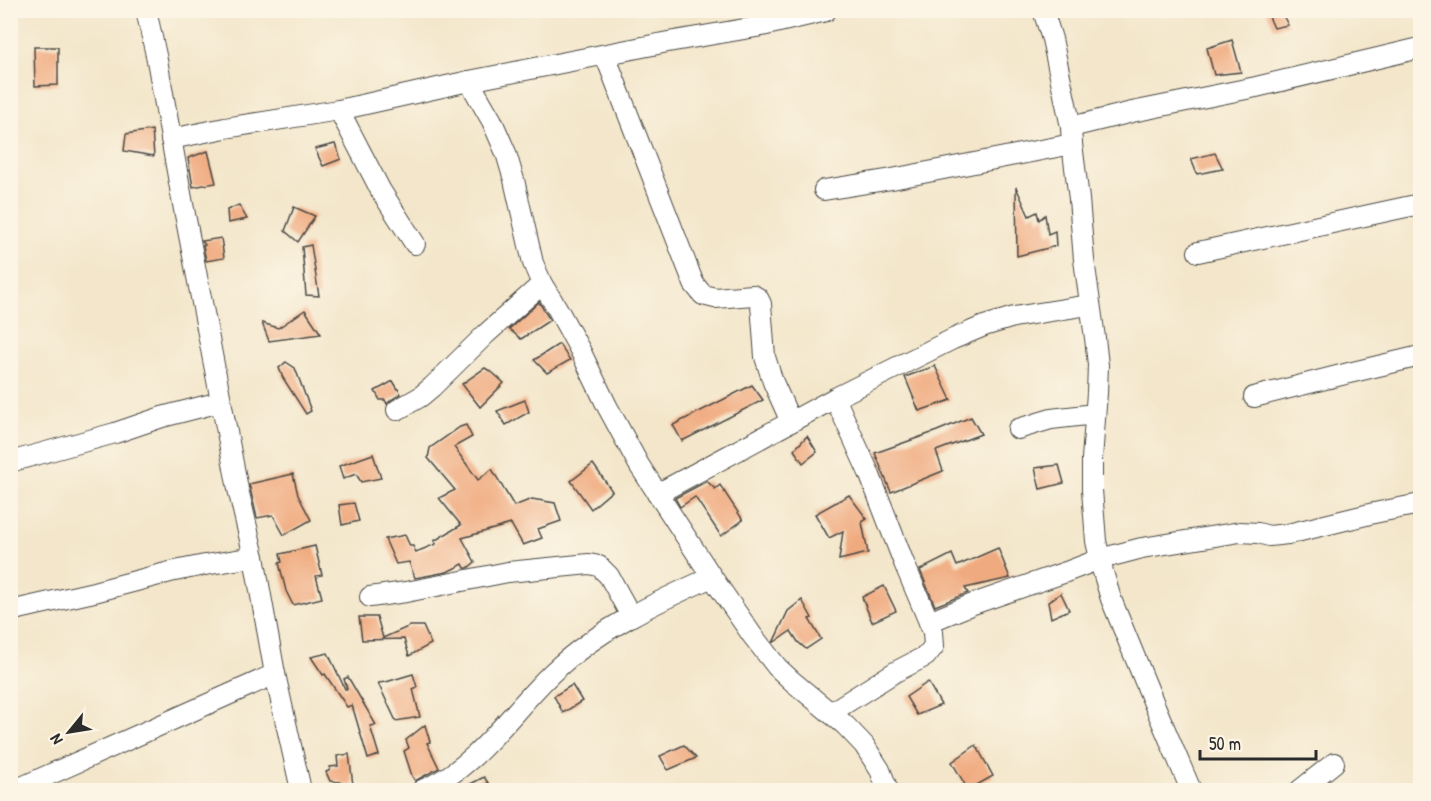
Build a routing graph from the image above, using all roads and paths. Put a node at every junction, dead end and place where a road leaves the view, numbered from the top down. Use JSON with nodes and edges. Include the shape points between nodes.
{"nodes":[{"id":1,"x":146,"y":10,"type":"edge"},
{"id":2,"x":1043,"y":10,"type":"edge"},
{"id":3,"x":828,"y":11,"type":"edge"},
{"id":4,"x":1420,"y":48,"type":"edge"},
{"id":5,"x":605,"y":55,"type":"junction"},
{"id":6,"x":469,"y":81,"type":"junction"},
{"id":7,"x":339,"y":110,"type":"junction"},
{"id":8,"x":1071,"y":135,"type":"junction"},
{"id":9,"x":171,"y":139,"type":"junction"},
{"id":10,"x":824,"y":190,"type":"dead end"},
{"id":11,"x":1420,"y":204,"type":"edge"},
{"id":12,"x":415,"y":244,"type":"dead end"},
{"id":13,"x":1198,"y":252,"type":"dead end"},
{"id":14,"x":542,"y":284,"type":"junction"},
{"id":15,"x":1089,"y":305,"type":"junction"},
{"id":16,"x":1420,"y":356,"type":"edge"},
{"id":17,"x":1254,"y":397,"type":"dead end"},
{"id":18,"x":835,"y":398,"type":"junction"},
{"id":19,"x":220,"y":402,"type":"junction"},
{"id":20,"x":397,"y":410,"type":"dead end"},
{"id":21,"x":1095,"y":414,"type":"junction"},
{"id":22,"x":791,"y":422,"type":"junction"},
{"id":23,"x":1018,"y":429,"type":"dead end"},
{"id":24,"x":10,"y":462,"type":"edge"},
{"id":25,"x":657,"y":494,"type":"junction"},
{"id":26,"x":1420,"y":504,"type":"edge"},
{"id":27,"x":254,"y":557,"type":"junction"},
{"id":28,"x":1100,"y":559,"type":"junction"},
{"id":29,"x":712,"y":577,"type":"junction"},
{"id":30,"x":370,"y":597,"type":"dead end"},
{"id":31,"x":10,"y":611,"type":"edge"},
{"id":32,"x":632,"y":616,"type":"junction"},
{"id":33,"x":929,"y":622,"type":"junction"},
{"id":34,"x":275,"y":674,"type":"junction"},
{"id":35,"x":830,"y":712,"type":"junction"},
{"id":36,"x":1334,"y":763,"type":"dead end"},
{"id":37,"x":15,"y":790,"type":"edge"},
{"id":38,"x":301,"y":790,"type":"edge"},
{"id":39,"x":422,"y":790,"type":"edge"},
{"id":40,"x":888,"y":790,"type":"edge"},
{"id":41,"x":1191,"y":790,"type":"edge"},
{"id":42,"x":1300,"y":790,"type":"edge"}],
"edges":[{"from":1,"to":9,"type":"street"},
{"from":2,"to":8,"type":"street"},
{"from":3,"to":5,"type":"street"},
{"from":4,"to":8,"type":"street","via":[[1132,112]]},
{"from":5,"to":6,"type":"street"},
{"from":5,"to":22,"type":"street","via":[[694,284],[703,295],[715,298],[758,298],[765,357]]},
{"from":6,"to":7,"type":"street"},
{"from":6,"to":14,"type":"street","via":[[506,153],[533,263]]},
{"from":7,"to":9,"type":"street"},
{"from":7,"to":12,"type":"street","via":[[381,191]]},
{"from":8,"to":10,"type":"street","via":[[892,179]]},
{"from":8,"to":15,"type":"street"},
{"from":9,"to":19,"type":"street"},
{"from":11,"to":13,"type":"street"},
{"from":14,"to":20,"type":"street","via":[[432,387]]},
{"from":14,"to":25,"type":"street"},
{"from":15,"to":18,"type":"street","via":[[1014,316],[984,326]]},
{"from":15,"to":21,"type":"street","via":[[1098,366]]},
{"from":16,"to":17,"type":"street"},
{"from":18,"to":22,"type":"street"},
{"from":18,"to":33,"type":"street"},
{"from":19,"to":24,"type":"street"},
{"from":19,"to":27,"type":"street"},
{"from":21,"to":23,"type":"street","via":[[1052,419]]},
{"from":21,"to":28,"type":"street","via":[[1092,490]]},
{"from":22,"to":25,"type":"street"},
{"from":25,"to":29,"type":"street"},
{"from":26,"to":28,"type":"street","via":[[1288,534],[1240,532]]},
{"from":27,"to":31,"type":"street","via":[[170,572]]},
{"from":27,"to":34,"type":"street"},
{"from":28,"to":33,"type":"street"},
{"from":28,"to":41,"type":"street","via":[[1120,621]]},
{"from":29,"to":32,"type":"street"},
{"from":29,"to":35,"type":"street","via":[[777,667]]},
{"from":30,"to":32,"type":"street","via":[[508,572],[588,564],[599,566],[609,576]]},
{"from":32,"to":39,"type":"street","via":[[586,645],[555,671],[454,773]]},
{"from":33,"to":35,"type":"street","via":[[934,646],[926,656]]},
{"from":34,"to":37,"type":"street"},
{"from":34,"to":38,"type":"street"},
{"from":35,"to":40,"type":"street","via":[[864,745]]},
{"from":36,"to":42,"type":"street"}]}
